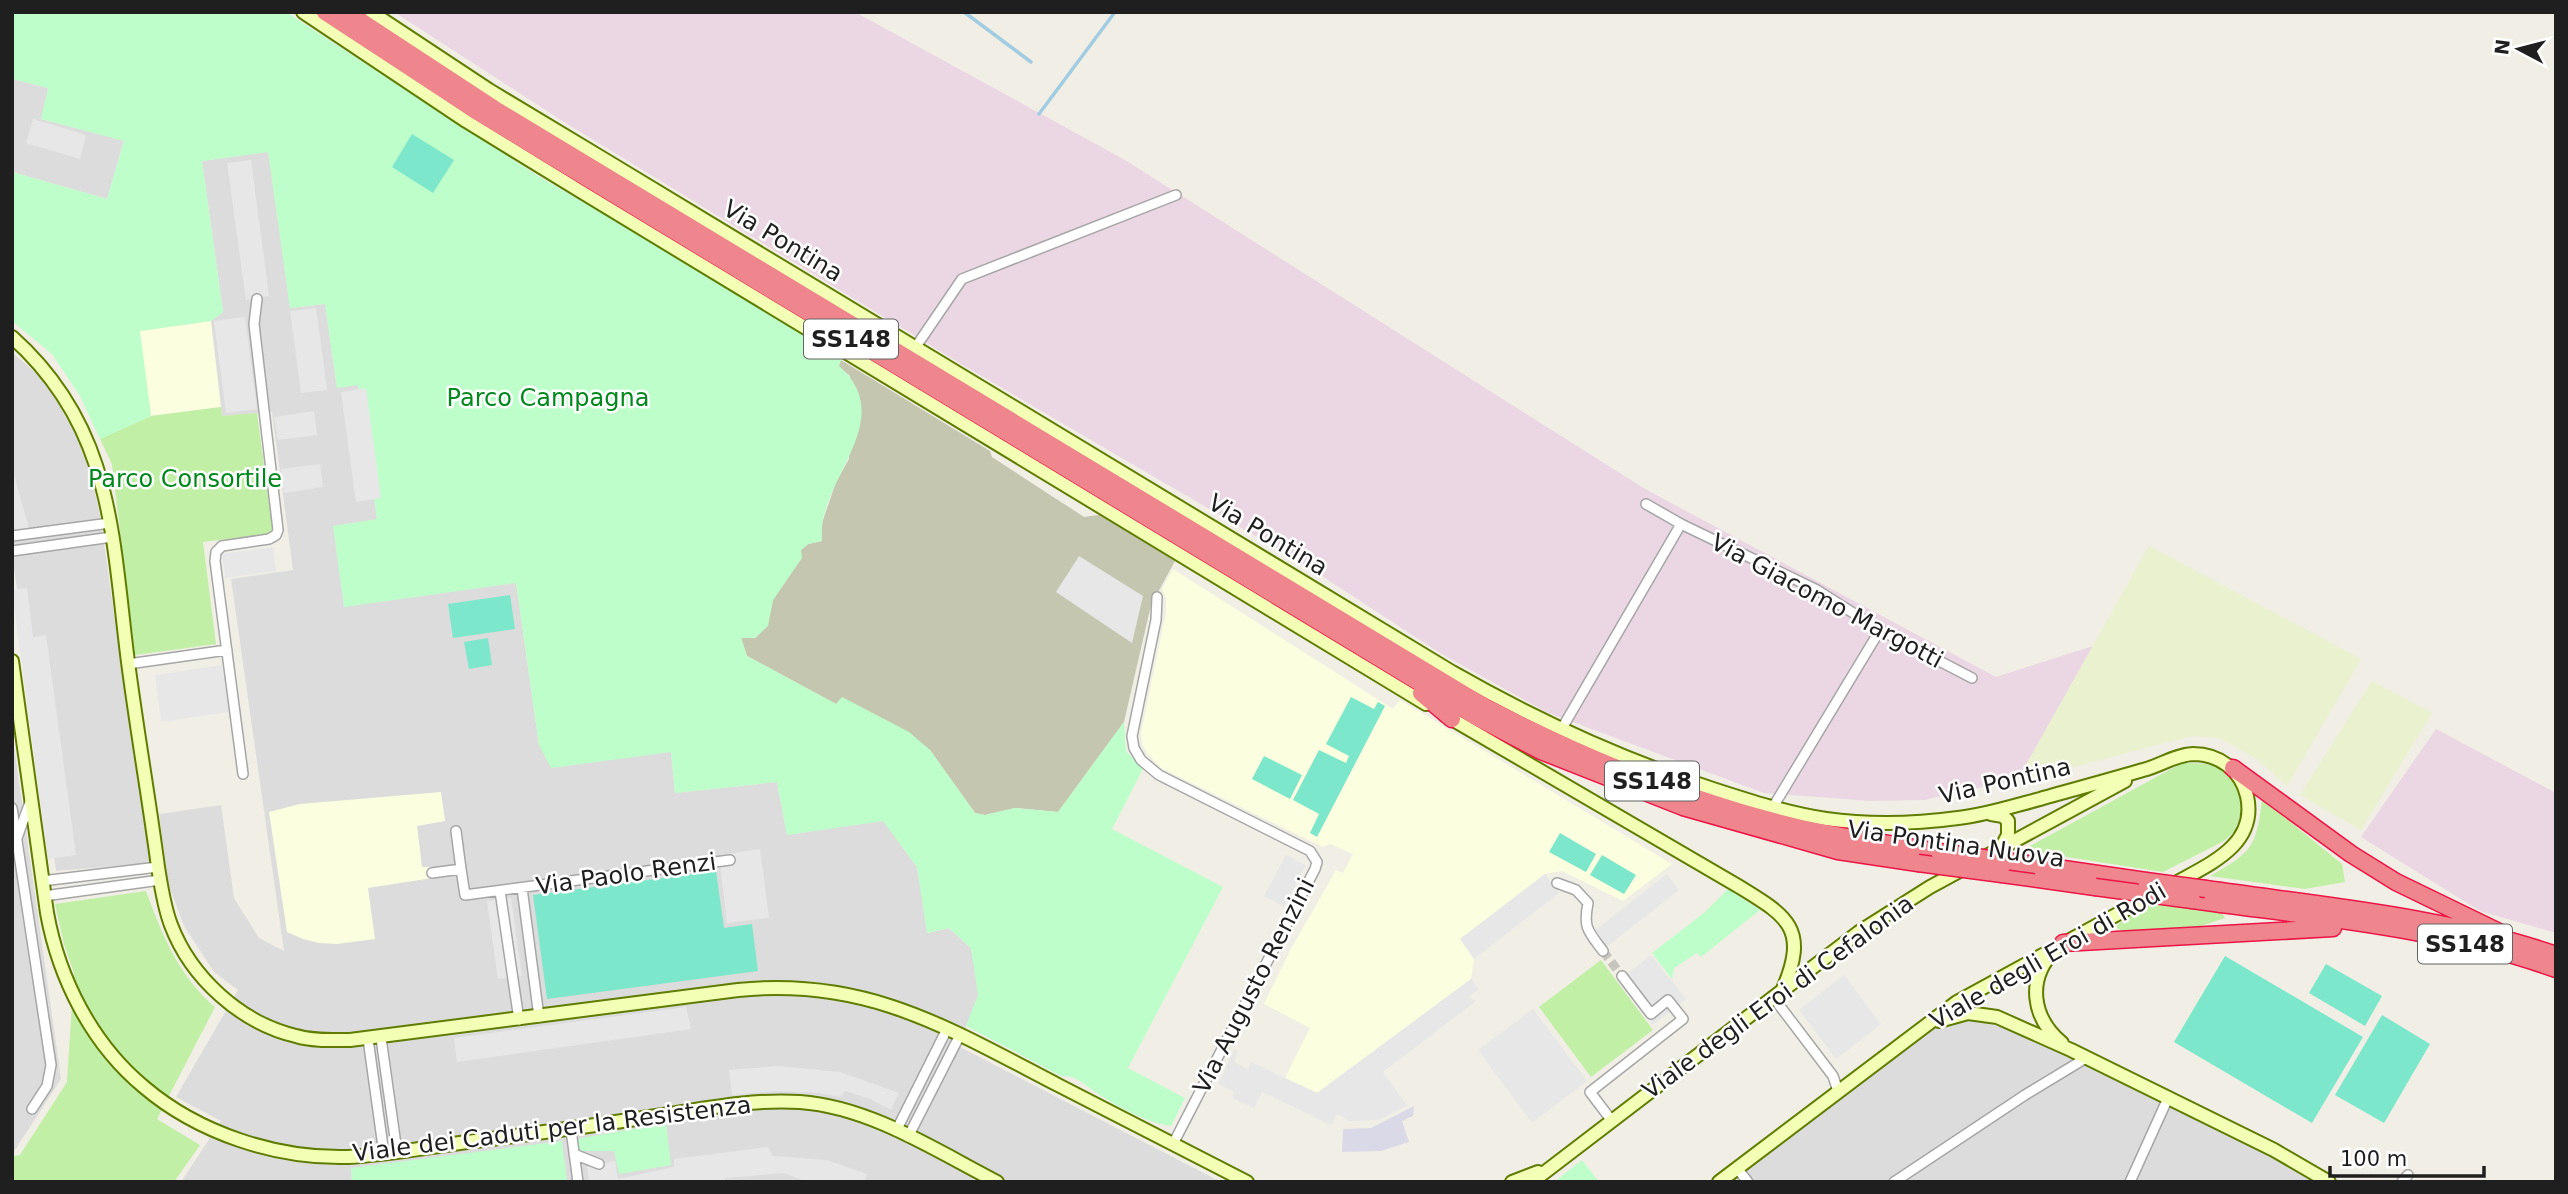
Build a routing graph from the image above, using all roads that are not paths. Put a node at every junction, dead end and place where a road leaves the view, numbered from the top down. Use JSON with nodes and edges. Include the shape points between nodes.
{"nodes":[{"id":1,"x":303,"y":12,"type":"edge"},
{"id":2,"x":309,"y":12,"type":"edge"},
{"id":3,"x":326,"y":12,"type":"edge"},
{"id":4,"x":347,"y":12,"type":"edge"},
{"id":5,"x":371,"y":12,"type":"edge"},
{"id":6,"x":378,"y":48,"type":"junction"},
{"id":7,"x":1176,"y":195,"type":"dead end"},
{"id":8,"x":257,"y":299,"type":"dead end"},
{"id":9,"x":12,"y":337,"type":"edge"},
{"id":10,"x":915,"y":348,"type":"junction"},
{"id":11,"x":1646,"y":504,"type":"dead end"},
{"id":12,"x":110,"y":523,"type":"junction"},
{"id":13,"x":1681,"y":524,"type":"junction"},
{"id":14,"x":12,"y":536,"type":"edge"},
{"id":15,"x":112,"y":537,"type":"junction"},
{"id":16,"x":12,"y":551,"type":"edge"},
{"id":17,"x":1157,"y":597,"type":"dead end"},
{"id":18,"x":1880,"y":631,"type":"junction"},
{"id":19,"x":227,"y":650,"type":"junction"},
{"id":20,"x":1384,"y":655,"type":"junction"},
{"id":21,"x":128,"y":664,"type":"junction"},
{"id":22,"x":13,"y":667,"type":"edge"},
{"id":23,"x":1972,"y":678,"type":"dead end"},
{"id":24,"x":1452,"y":719,"type":"junction"},
{"id":25,"x":1561,"y":730,"type":"junction"},
{"id":26,"x":2227,"y":765,"type":"junction"},
{"id":27,"x":2147,"y":769,"type":"junction"},
{"id":28,"x":243,"y":774,"type":"dead end"},
{"id":29,"x":31,"y":800,"type":"junction"},
{"id":30,"x":1773,"y":807,"type":"junction"},
{"id":31,"x":12,"y":808,"type":"edge"},
{"id":32,"x":1984,"y":814,"type":"junction"},
{"id":33,"x":456,"y":831,"type":"dead end"},
{"id":34,"x":16,"y":839,"type":"junction"},
{"id":35,"x":2000,"y":849,"type":"junction"},
{"id":36,"x":730,"y":860,"type":"dead end"},
{"id":37,"x":461,"y":869,"type":"junction"},
{"id":38,"x":432,"y":873,"type":"dead end"},
{"id":39,"x":159,"y":874,"type":"junction"},
{"id":40,"x":42,"y":881,"type":"junction"},
{"id":41,"x":1558,"y":883,"type":"dead end"},
{"id":42,"x":522,"y":888,"type":"junction"},
{"id":43,"x":500,"y":891,"type":"junction"},
{"id":44,"x":44,"y":896,"type":"junction"},
{"id":45,"x":47,"y":913,"type":"junction"},
{"id":46,"x":28,"y":915,"type":"junction"},
{"id":47,"x":2372,"y":926,"type":"junction"},
{"id":48,"x":2063,"y":943,"type":"junction"},
{"id":49,"x":2530,"y":946,"type":"junction"},
{"id":50,"x":1603,"y":951,"type":"tunnel mouth"},
{"id":51,"x":2556,"y":955,"type":"edge"},
{"id":52,"x":2556,"y":969,"type":"edge"},
{"id":53,"x":1622,"y":976,"type":"tunnel mouth"},
{"id":54,"x":1778,"y":993,"type":"junction"},
{"id":55,"x":539,"y":1017,"type":"junction"},
{"id":56,"x":519,"y":1020,"type":"junction"},
{"id":57,"x":947,"y":1028,"type":"junction"},
{"id":58,"x":1922,"y":1028,"type":"junction"},
{"id":59,"x":960,"y":1035,"type":"junction"},
{"id":60,"x":374,"y":1039,"type":"junction"},
{"id":61,"x":2071,"y":1050,"type":"junction"},
{"id":62,"x":2086,"y":1058,"type":"junction"},
{"id":63,"x":1838,"y":1091,"type":"junction"},
{"id":64,"x":2168,"y":1098,"type":"junction"},
{"id":65,"x":32,"y":1109,"type":"dead end"},
{"id":66,"x":1612,"y":1121,"type":"junction"},
{"id":67,"x":571,"y":1130,"type":"junction"},
{"id":68,"x":902,"y":1134,"type":"junction"},
{"id":69,"x":1173,"y":1144,"type":"junction"},
{"id":70,"x":397,"y":1152,"type":"junction"},
{"id":71,"x":384,"y":1154,"type":"junction"},
{"id":72,"x":574,"y":1154,"type":"junction"},
{"id":73,"x":599,"y":1164,"type":"dead end"},
{"id":74,"x":1552,"y":1167,"type":"junction"},
{"id":75,"x":1737,"y":1168,"type":"junction"},
{"id":76,"x":579,"y":1182,"type":"edge"},
{"id":77,"x":997,"y":1182,"type":"edge"},
{"id":78,"x":1247,"y":1182,"type":"edge"},
{"id":79,"x":1512,"y":1182,"type":"edge"},
{"id":80,"x":1532,"y":1182,"type":"edge"},
{"id":81,"x":1719,"y":1182,"type":"edge"},
{"id":82,"x":1748,"y":1182,"type":"edge"},
{"id":83,"x":1894,"y":1182,"type":"edge"},
{"id":84,"x":2130,"y":1182,"type":"edge"},
{"id":85,"x":2329,"y":1182,"type":"edge"}],
"edges":[{"from":1,"to":24,"type":"street","via":[[466,121]]},
{"from":2,"to":6,"type":"highway"},
{"from":3,"to":6,"type":"highway","name":"Via Pontina","number":"SS148"},
{"from":4,"to":20,"type":"highway","name":"Via Pontina","number":"SS148","via":[[495,109]]},
{"from":5,"to":10,"type":"street","name":"Via Pontina","via":[[489,90]]},
{"from":6,"to":20,"type":"highway","name":"Via Pontina","number":"SS148"},
{"from":7,"to":10,"type":"street","via":[[962,279]]},
{"from":8,"to":19,"type":"street","via":[[254,324],[279,527],[269,539],[224,545],[216,552]]},
{"from":9,"to":12,"type":"street","via":[[53,379],[79,420],[95,457]]},
{"from":10,"to":25,"type":"street","name":"Via Pontina","via":[[1452,672]]},
{"from":11,"to":13,"type":"street","name":"Via Giacomo Margotti"},
{"from":12,"to":14,"type":"street"},
{"from":12,"to":15,"type":"street"},
{"from":13,"to":18,"type":"street","name":"Via Giacomo Margotti","via":[[1816,590]]},
{"from":13,"to":25,"type":"street"},
{"from":15,"to":16,"type":"street"},
{"from":15,"to":21,"type":"street"},
{"from":17,"to":69,"type":"street","name":"Via Augusto Renzini","via":[[1132,726],[1134,748],[1141,760],[1159,775],[1310,851],[1317,862]]},
{"from":18,"to":23,"type":"street","name":"Via Giacomo Margotti"},
{"from":18,"to":30,"type":"street"},
{"from":19,"to":21,"type":"street"},
{"from":19,"to":28,"type":"street"},
{"from":20,"to":24,"type":"highway"},
{"from":20,"to":47,"type":"highway","name":"Via Pontina Nuova","number":"SS148","bridge":true,"via":[[1475,717],[1541,751],[1660,799],[1804,842],[1918,863]]},
{"from":20,"to":49,"type":"highway","name":"Via Pontina Nuova","number":"SS148","bridge":true,"via":[[1547,739],[1692,797],[1798,827],[1939,852],[2431,923]]},
{"from":21,"to":39,"type":"street"},
{"from":22,"to":29,"type":"street","name":"Viale dei Caduti per la Resistenza"},
{"from":24,"to":54,"type":"street","via":[[1782,915],[1795,943],[1791,972]]},
{"from":25,"to":30,"type":"street","name":"Via Pontina","via":[[1664,773]]},
{"from":26,"to":27,"type":"street","name":"Via Pontina","via":[[2200,755],[2184,755]]},
{"from":26,"to":48,"type":"street","name":"Viale degli Eroi di Rodi","via":[[2245,789],[2248,808],[2245,828],[2235,845],[2216,860]]},
{"from":26,"to":49,"type":"highway","via":[[2351,855],[2445,907]]},
{"from":27,"to":32,"type":"street","name":"Via Pontina"},
{"from":27,"to":35,"type":"street","name":"Viale degli Eroi di Cefalonia"},
{"from":29,"to":34,"type":"street"},
{"from":29,"to":40,"type":"street","name":"Viale dei Caduti per la Resistenza"},
{"from":30,"to":32,"type":"street","name":"Via Pontina","via":[[1828,819],[1878,823]]},
{"from":31,"to":34,"type":"street"},
{"from":32,"to":35,"type":"street","via":[[1999,814],[2007,820],[2008,835]]},
{"from":33,"to":37,"type":"street","name":"Via Paolo Renzi"},
{"from":34,"to":46,"type":"street"},
{"from":35,"to":54,"type":"street","name":"Viale degli Eroi di Cefalonia","via":[[1895,908]]},
{"from":36,"to":42,"type":"street","name":"Via Paolo Renzi"},
{"from":37,"to":38,"type":"street"},
{"from":37,"to":43,"type":"street","name":"Via Paolo Renzi","via":[[465,895]]},
{"from":39,"to":40,"type":"street"},
{"from":39,"to":44,"type":"street"},
{"from":39,"to":60,"type":"street","via":[[180,946],[232,1006],[256,1022],[299,1037]]},
{"from":40,"to":44,"type":"street","name":"Viale dei Caduti per la Resistenza"},
{"from":41,"to":50,"type":"street","via":[[1576,890],[1588,903],[1586,929]]},
{"from":42,"to":43,"type":"street","name":"Via Paolo Renzi"},
{"from":42,"to":55,"type":"street","name":"Via Paolo Renzi"},
{"from":43,"to":56,"type":"street","name":"Via Paolo Renzi"},
{"from":44,"to":45,"type":"street","name":"Viale dei Caduti per la Resistenza"},
{"from":45,"to":46,"type":"street"},
{"from":45,"to":71,"type":"street","name":"Viale dei Caduti per la Resistenza","via":[[62,969],[82,1011],[101,1041],[144,1088],[213,1130],[266,1147],[326,1156]]},
{"from":46,"to":65,"type":"street","via":[[51,1070],[46,1089]]},
{"from":47,"to":48,"type":"highway"},
{"from":47,"to":52,"type":"highway","name":"Via Pontina Nuova","number":"SS148","via":[[2526,958]]},
{"from":48,"to":58,"type":"street","name":"Viale degli Eroi di Rodi","via":[[1962,999]]},
{"from":48,"to":61,"type":"street","via":[[2044,965],[2035,996],[2044,1025]]},
{"from":49,"to":51,"type":"highway","name":"Via Pontina Nuova","number":"SS148"},
{"from":53,"to":66,"type":"street","via":[[1651,1013],[1668,1000],[1683,1019],[1590,1092]]},
{"from":54,"to":63,"type":"street","via":[[1833,1076]]},
{"from":54,"to":66,"type":"street","name":"Viale degli Eroi di Cefalonia"},
{"from":55,"to":56,"type":"street"},
{"from":55,"to":57,"type":"street","via":[[738,990],[800,988],[875,1000]]},
{"from":56,"to":60,"type":"street"},
{"from":57,"to":59,"type":"street"},
{"from":57,"to":68,"type":"street"},
{"from":58,"to":61,"type":"street","via":[[1953,1016],[1980,1013]]},
{"from":58,"to":63,"type":"street","name":"Viale degli Eroi di Rodi"},
{"from":59,"to":68,"type":"street"},
{"from":59,"to":69,"type":"street"},
{"from":60,"to":70,"type":"street"},
{"from":60,"to":71,"type":"street"},
{"from":61,"to":62,"type":"street"},
{"from":62,"to":64,"type":"street"},
{"from":62,"to":83,"type":"street"},
{"from":63,"to":75,"type":"street","name":"Viale degli Eroi di Rodi"},
{"from":64,"to":84,"type":"street"},
{"from":64,"to":85,"type":"street","via":[[2283,1154]]},
{"from":66,"to":74,"type":"street","name":"Viale degli Eroi di Cefalonia"},
{"from":67,"to":68,"type":"street","name":"Viale dei Caduti per la Resistenza","via":[[718,1107],[784,1102],[849,1111]]},
{"from":67,"to":70,"type":"street","name":"Viale dei Caduti per la Resistenza"},
{"from":67,"to":72,"type":"street"},
{"from":68,"to":77,"type":"street","name":"Viale dei Caduti per la Resistenza"},
{"from":69,"to":78,"type":"street"},
{"from":70,"to":71,"type":"street","name":"Viale dei Caduti per la Resistenza"},
{"from":72,"to":73,"type":"street"},
{"from":72,"to":76,"type":"street"},
{"from":74,"to":79,"type":"street"},
{"from":74,"to":80,"type":"street","name":"Viale degli Eroi di Cefalonia"},
{"from":75,"to":81,"type":"street","name":"Viale degli Eroi di Rodi"},
{"from":75,"to":82,"type":"street"}]}
